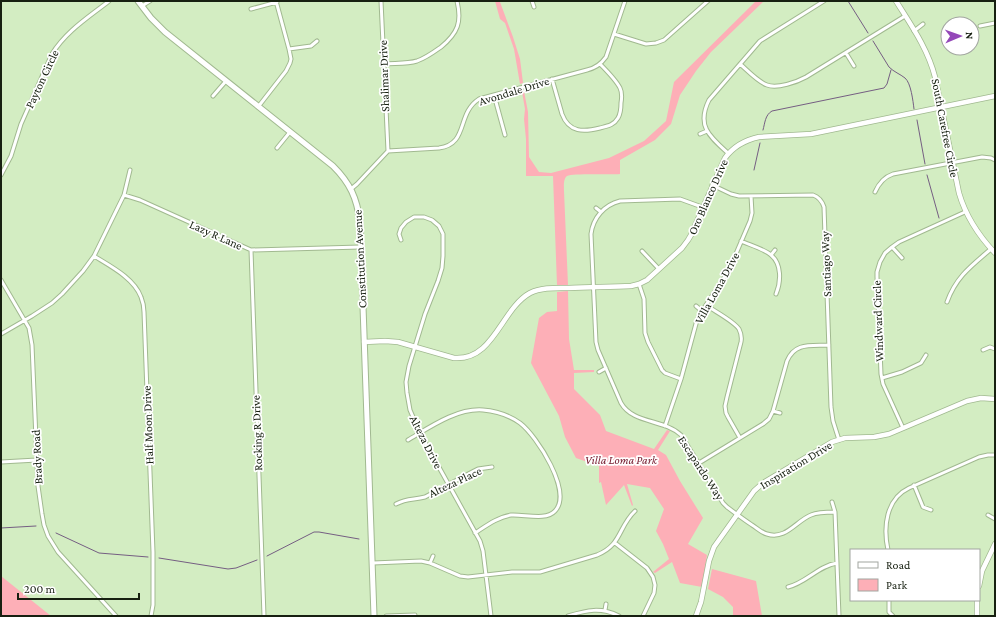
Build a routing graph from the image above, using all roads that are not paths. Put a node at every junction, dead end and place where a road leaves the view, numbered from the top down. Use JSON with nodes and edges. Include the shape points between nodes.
{"nodes":[{"id":1,"x":109,"y":1,"type":"edge"},
{"id":2,"x":138,"y":1,"type":"edge"},
{"id":3,"x":150,"y":1,"type":"edge"},
{"id":4,"x":277,"y":1,"type":"edge"},
{"id":5,"x":381,"y":1,"type":"edge"},
{"id":6,"x":457,"y":1,"type":"edge"},
{"id":7,"x":532,"y":1,"type":"edge"},
{"id":8,"x":625,"y":1,"type":"edge"},
{"id":9,"x":708,"y":1,"type":"edge"},
{"id":10,"x":824,"y":1,"type":"edge"},
{"id":11,"x":896,"y":1,"type":"edge"},
{"id":12,"x":142,"y":6,"type":"junction"},
{"id":13,"x":534,"y":7,"type":"dead end"},
{"id":14,"x":251,"y":9,"type":"dead end"},
{"id":15,"x":905,"y":16,"type":"junction"},
{"id":16,"x":995,"y":23,"type":"edge"},
{"id":17,"x":923,"y":24,"type":"dead end"},
{"id":18,"x":980,"y":26,"type":"dead end"},
{"id":19,"x":914,"y":31,"type":"junction"},
{"id":20,"x":614,"y":34,"type":"junction"},
{"id":21,"x":318,"y":41,"type":"dead end"},
{"id":22,"x":289,"y":48,"type":"junction"},
{"id":23,"x":846,"y":53,"type":"junction"},
{"id":24,"x":384,"y":64,"type":"junction"},
{"id":25,"x":600,"y":64,"type":"junction"},
{"id":26,"x":740,"y":64,"type":"junction"},
{"id":27,"x":854,"y":66,"type":"dead end"},
{"id":28,"x":552,"y":79,"type":"junction"},
{"id":29,"x":226,"y":81,"type":"junction"},
{"id":30,"x":494,"y":95,"type":"junction"},
{"id":31,"x":214,"y":96,"type":"dead end"},
{"id":32,"x":995,"y":96,"type":"edge"},
{"id":33,"x":258,"y":107,"type":"junction"},
{"id":34,"x":941,"y":107,"type":"junction"},
{"id":35,"x":707,"y":131,"type":"junction"},
{"id":36,"x":290,"y":132,"type":"junction"},
{"id":37,"x":700,"y":134,"type":"dead end"},
{"id":38,"x":505,"y":135,"type":"dead end"},
{"id":39,"x":277,"y":148,"type":"dead end"},
{"id":40,"x":388,"y":151,"type":"junction"},
{"id":41,"x":728,"y":153,"type":"junction"},
{"id":42,"x":995,"y":160,"type":"edge"},
{"id":43,"x":952,"y":162,"type":"junction"},
{"id":44,"x":130,"y":170,"type":"dead end"},
{"id":45,"x":1,"y":175,"type":"edge"},
{"id":46,"x":712,"y":185,"type":"junction"},
{"id":47,"x":351,"y":189,"type":"junction"},
{"id":48,"x":875,"y":192,"type":"dead end"},
{"id":49,"x":124,"y":195,"type":"junction"},
{"id":50,"x":751,"y":196,"type":"junction"},
{"id":51,"x":702,"y":207,"type":"junction"},
{"id":52,"x":596,"y":208,"type":"dead end"},
{"id":53,"x":601,"y":212,"type":"junction"},
{"id":54,"x":965,"y":212,"type":"junction"},
{"id":55,"x":401,"y":240,"type":"dead end"},
{"id":56,"x":741,"y":241,"type":"junction"},
{"id":57,"x":892,"y":246,"type":"junction"},
{"id":58,"x":360,"y":247,"type":"junction"},
{"id":59,"x":991,"y":249,"type":"junction"},
{"id":60,"x":250,"y":250,"type":"junction"},
{"id":61,"x":775,"y":250,"type":"dead end"},
{"id":62,"x":642,"y":251,"type":"dead end"},
{"id":63,"x":995,"y":253,"type":"edge"},
{"id":64,"x":771,"y":255,"type":"junction"},
{"id":65,"x":94,"y":256,"type":"junction"},
{"id":66,"x":902,"y":258,"type":"dead end"},
{"id":67,"x":659,"y":269,"type":"junction"},
{"id":68,"x":1,"y":280,"type":"edge"},
{"id":69,"x":639,"y":284,"type":"junction"},
{"id":70,"x":593,"y":287,"type":"junction"},
{"id":71,"x":776,"y":294,"type":"dead end"},
{"id":72,"x":947,"y":302,"type":"dead end"},
{"id":73,"x":706,"y":305,"type":"junction"},
{"id":74,"x":696,"y":306,"type":"dead end"},
{"id":75,"x":702,"y":311,"type":"junction"},
{"id":76,"x":25,"y":320,"type":"junction"},
{"id":77,"x":1,"y":334,"type":"edge"},
{"id":78,"x":364,"y":342,"type":"junction"},
{"id":79,"x":829,"y":345,"type":"junction"},
{"id":80,"x":415,"y":346,"type":"junction"},
{"id":81,"x":790,"y":346,"type":"dead end"},
{"id":82,"x":995,"y":349,"type":"edge"},
{"id":83,"x":794,"y":350,"type":"junction"},
{"id":84,"x":983,"y":350,"type":"dead end"},
{"id":85,"x":926,"y":355,"type":"dead end"},
{"id":86,"x":606,"y":368,"type":"junction"},
{"id":87,"x":599,"y":372,"type":"dead end"},
{"id":88,"x":882,"y":378,"type":"junction"},
{"id":89,"x":681,"y":379,"type":"junction"},
{"id":90,"x":995,"y":399,"type":"edge"},
{"id":91,"x":725,"y":409,"type":"junction"},
{"id":92,"x":720,"y":410,"type":"dead end"},
{"id":93,"x":773,"y":411,"type":"junction"},
{"id":94,"x":780,"y":413,"type":"dead end"},
{"id":95,"x":665,"y":426,"type":"junction"},
{"id":96,"x":903,"y":429,"type":"junction"},
{"id":97,"x":420,"y":433,"type":"junction"},
{"id":98,"x":740,"y":438,"type":"junction"},
{"id":99,"x":408,"y":440,"type":"dead end"},
{"id":100,"x":839,"y":440,"type":"junction"},
{"id":101,"x":995,"y":455,"type":"edge"},
{"id":102,"x":37,"y":460,"type":"junction"},
{"id":103,"x":1,"y":462,"type":"edge"},
{"id":104,"x":699,"y":463,"type":"junction"},
{"id":105,"x":492,"y":467,"type":"dead end"},
{"id":106,"x":449,"y":484,"type":"junction"},
{"id":107,"x":914,"y":485,"type":"junction"},
{"id":108,"x":891,"y":495,"type":"dead end"},
{"id":109,"x":895,"y":499,"type":"junction"},
{"id":110,"x":832,"y":502,"type":"dead end"},
{"id":111,"x":396,"y":504,"type":"dead end"},
{"id":112,"x":930,"y":510,"type":"dead end"},
{"id":113,"x":635,"y":512,"type":"dead end"},
{"id":114,"x":835,"y":512,"type":"junction"},
{"id":115,"x":737,"y":514,"type":"junction"},
{"id":116,"x":988,"y":515,"type":"dead end"},
{"id":117,"x":995,"y":519,"type":"edge"},
{"id":118,"x":476,"y":533,"type":"junction"},
{"id":119,"x":615,"y":543,"type":"junction"},
{"id":120,"x":994,"y":547,"type":"edge"},
{"id":121,"x":888,"y":549,"type":"edge"},
{"id":122,"x":433,"y":556,"type":"dead end"},
{"id":123,"x":372,"y":563,"type":"junction"},
{"id":124,"x":430,"y":563,"type":"junction"},
{"id":125,"x":837,"y":563,"type":"junction"},
{"id":126,"x":981,"y":570,"type":"edge"},
{"id":127,"x":486,"y":575,"type":"junction"},
{"id":128,"x":788,"y":587,"type":"dead end"},
{"id":129,"x":889,"y":601,"type":"edge"},
{"id":130,"x":977,"y":601,"type":"edge"},
{"id":131,"x":606,"y":604,"type":"dead end"},
{"id":132,"x":605,"y":610,"type":"junction"},
{"id":133,"x":415,"y":615,"type":"dead end"},
{"id":134,"x":116,"y":616,"type":"edge"},
{"id":135,"x":151,"y":616,"type":"edge"},
{"id":136,"x":264,"y":616,"type":"edge"},
{"id":137,"x":374,"y":616,"type":"edge"},
{"id":138,"x":386,"y":616,"type":"edge"},
{"id":139,"x":490,"y":616,"type":"edge"},
{"id":140,"x":568,"y":616,"type":"edge"},
{"id":141,"x":619,"y":616,"type":"edge"},
{"id":142,"x":643,"y":616,"type":"edge"},
{"id":143,"x":696,"y":616,"type":"edge"},
{"id":144,"x":839,"y":616,"type":"edge"},
{"id":145,"x":893,"y":616,"type":"edge"},
{"id":146,"x":977,"y":616,"type":"edge"}],
"edges":[{"from":1,"to":45,"type":"street","name":"Payton Circle","via":[[70,31],[56,47]]},
{"from":2,"to":12,"type":"main road","name":"Constitution Avenue"},
{"from":3,"to":12,"type":"street"},
{"from":4,"to":14,"type":"street"},
{"from":4,"to":22,"type":"street"},
{"from":5,"to":24,"type":"street","name":"Shalimar Drive"},
{"from":6,"to":24,"type":"street","via":[[458,24],[454,34],[446,42],[417,61]]},
{"from":7,"to":13,"type":"street"},
{"from":8,"to":20,"type":"street"},
{"from":9,"to":20,"type":"street","via":[[664,40],[656,44],[646,44]]},
{"from":10,"to":26,"type":"street","via":[[763,38]]},
{"from":11,"to":15,"type":"street","name":"South Carefree Circle"},
{"from":12,"to":29,"type":"main road","name":"Constitution Avenue","via":[[165,32]]},
{"from":15,"to":19,"type":"street","name":"South Carefree Circle"},
{"from":15,"to":23,"type":"street"},
{"from":16,"to":18,"type":"street"},
{"from":17,"to":19,"type":"street"},
{"from":19,"to":34,"type":"street","name":"South Carefree Circle","via":[[930,61]]},
{"from":20,"to":25,"type":"street","via":[[606,57]]},
{"from":21,"to":22,"type":"street","via":[[311,46]]},
{"from":22,"to":33,"type":"street","via":[[288,68]]},
{"from":23,"to":26,"type":"street","via":[[801,79],[778,86],[763,83]]},
{"from":23,"to":27,"type":"street"},
{"from":24,"to":40,"type":"street","name":"Shalimar Drive"},
{"from":25,"to":28,"type":"street","name":"Avondale Drive"},
{"from":25,"to":28,"type":"street","via":[[619,85],[622,95],[619,116],[614,123],[607,126],[585,131],[568,126]]},
{"from":26,"to":35,"type":"street","via":[[707,106],[704,117]]},
{"from":28,"to":30,"type":"street","name":"Avondale Drive"},
{"from":29,"to":31,"type":"street"},
{"from":29,"to":33,"type":"main road","name":"Constitution Avenue"},
{"from":30,"to":38,"type":"street"},
{"from":30,"to":40,"type":"street","name":"Avondale Drive","via":[[479,99],[472,105],[466,113],[460,133],[448,146]]},
{"from":32,"to":34,"type":"street","name":"Oro Blanco Drive"},
{"from":33,"to":36,"type":"main road","name":"Constitution Avenue"},
{"from":34,"to":41,"type":"street","name":"Oro Blanco Drive","via":[[811,134],[753,138]]},
{"from":34,"to":43,"type":"street","name":"South Carefree Circle"},
{"from":35,"to":37,"type":"street"},
{"from":35,"to":41,"type":"street"},
{"from":36,"to":39,"type":"street"},
{"from":36,"to":47,"type":"main road","name":"Constitution Avenue","via":[[333,166]]},
{"from":40,"to":47,"type":"street"},
{"from":41,"to":46,"type":"street","name":"Oro Blanco Drive"},
{"from":42,"to":43,"type":"street","via":[[982,157]]},
{"from":43,"to":48,"type":"street","via":[[889,175],[882,180]]},
{"from":43,"to":54,"type":"street","name":"South Carefree Circle"},
{"from":44,"to":49,"type":"street"},
{"from":46,"to":50,"type":"street","name":"Santiago Way","via":[[735,195]]},
{"from":46,"to":51,"type":"street","name":"Oro Blanco Drive"},
{"from":47,"to":58,"type":"main road","name":"Constitution Avenue","via":[[359,214]]},
{"from":49,"to":60,"type":"street","name":"Lazy R Lane"},
{"from":49,"to":65,"type":"street"},
{"from":50,"to":56,"type":"street","name":"Villa Loma Drive","via":[[752,213]]},
{"from":50,"to":79,"type":"street","name":"Santiago Way","via":[[810,194],[816,196],[823,204]]},
{"from":51,"to":53,"type":"street","via":[[680,199],[624,200],[612,203]]},
{"from":51,"to":67,"type":"street","name":"Oro Blanco Drive","via":[[686,244]]},
{"from":52,"to":53,"type":"street"},
{"from":53,"to":70,"type":"street","name":"Escapardo Way","via":[[592,229]]},
{"from":54,"to":57,"type":"street","name":"Windward Circle"},
{"from":54,"to":59,"type":"street","name":"South Carefree Circle"},
{"from":55,"to":80,"type":"street","name":"Alteza Drive","via":[[399,234],[404,224],[419,217],[428,218],[436,223],[443,239],[440,274]]},
{"from":56,"to":64,"type":"street"},
{"from":56,"to":73,"type":"street","name":"Villa Loma Drive","via":[[726,274]]},
{"from":57,"to":66,"type":"street"},
{"from":57,"to":88,"type":"street","name":"Windward Circle","via":[[882,258],[877,272]]},
{"from":58,"to":60,"type":"street","name":"Lazy R Lane"},
{"from":58,"to":78,"type":"main road","name":"Constitution Avenue"},
{"from":59,"to":63,"type":"street","name":"South Carefree Circle"},
{"from":59,"to":72,"type":"street","via":[[964,272]]},
{"from":60,"to":136,"type":"street","name":"Rocking R Drive"},
{"from":61,"to":64,"type":"street"},
{"from":62,"to":67,"type":"street"},
{"from":64,"to":71,"type":"street","via":[[779,269],[779,286]]},
{"from":65,"to":76,"type":"street","via":[[62,294]]},
{"from":65,"to":135,"type":"street","name":"Half Moon Drive","via":[[134,285],[141,296],[145,315],[153,552]]},
{"from":67,"to":69,"type":"street","name":"Oro Blanco Drive"},
{"from":68,"to":76,"type":"street","name":"Brady Road"},
{"from":69,"to":70,"type":"street","name":"Oro Blanco Drive"},
{"from":69,"to":89,"type":"street","via":[[644,296],[648,342],[662,370]]},
{"from":70,"to":80,"type":"street","name":"Oro Blanco Drive","via":[[544,289],[530,294],[520,301],[484,348],[471,356],[459,359]]},
{"from":70,"to":86,"type":"street","name":"Escapardo Way","via":[[596,342]]},
{"from":73,"to":75,"type":"street","name":"Villa Loma Drive"},
{"from":73,"to":91,"type":"street","via":[[736,326],[742,337]]},
{"from":74,"to":75,"type":"street"},
{"from":75,"to":89,"type":"street","name":"Villa Loma Drive","via":[[697,320]]},
{"from":76,"to":77,"type":"street"},
{"from":76,"to":102,"type":"street","name":"Brady Road","via":[[32,345]]},
{"from":78,"to":80,"type":"street","name":"Oro Blanco Drive","via":[[391,341]]},
{"from":78,"to":123,"type":"main road","name":"Constitution Avenue"},
{"from":79,"to":83,"type":"street","via":[[799,347]]},
{"from":79,"to":100,"type":"street","name":"Santiago Way","via":[[832,414]]},
{"from":80,"to":97,"type":"street","name":"Alteza Drive","via":[[406,388],[410,410]]},
{"from":81,"to":83,"type":"street"},
{"from":82,"to":84,"type":"street","via":[[990,347]]},
{"from":83,"to":93,"type":"street","via":[[787,361]]},
{"from":85,"to":88,"type":"street","via":[[922,363]]},
{"from":86,"to":87,"type":"street"},
{"from":86,"to":95,"type":"street","name":"Escapardo Way","via":[[626,410]]},
{"from":88,"to":96,"type":"street","name":"Windward Circle"},
{"from":89,"to":95,"type":"street","name":"Villa Loma Drive"},
{"from":90,"to":96,"type":"street","name":"Inspiration Drive","via":[[977,398],[967,401]]},
{"from":91,"to":92,"type":"street"},
{"from":91,"to":98,"type":"street"},
{"from":93,"to":94,"type":"street"},
{"from":93,"to":98,"type":"street","via":[[767,422]]},
{"from":95,"to":104,"type":"street","name":"Escapardo Way","via":[[681,435]]},
{"from":96,"to":100,"type":"street","name":"Inspiration Drive","via":[[878,436]]},
{"from":97,"to":99,"type":"street"},
{"from":97,"to":106,"type":"street","name":"Alteza Drive"},
{"from":97,"to":118,"type":"street","via":[[456,414],[483,410],[502,414],[520,423],[542,448],[560,492],[557,509],[546,516],[504,517]]},
{"from":98,"to":104,"type":"street"},
{"from":100,"to":115,"type":"street","name":"Inspiration Drive","via":[[763,482]]},
{"from":101,"to":107,"type":"street","via":[[979,457]]},
{"from":102,"to":103,"type":"street"},
{"from":102,"to":134,"type":"street","name":"Brady Road","via":[[40,500],[48,536],[58,552]]},
{"from":104,"to":115,"type":"street","name":"Escapardo Way","via":[[720,499],[726,507]]},
{"from":105,"to":106,"type":"street","name":"Alteza Place","via":[[478,469]]},
{"from":106,"to":111,"type":"street","name":"Alteza Place","via":[[425,497],[404,500]]},
{"from":106,"to":118,"type":"street","name":"Alteza Drive"},
{"from":107,"to":109,"type":"street"},
{"from":107,"to":112,"type":"street","via":[[924,507]]},
{"from":108,"to":109,"type":"street"},
{"from":109,"to":121,"type":"street","via":[[889,508],[887,520]]},
{"from":110,"to":114,"type":"street"},
{"from":113,"to":119,"type":"street","via":[[628,518]]},
{"from":114,"to":115,"type":"street","name":"Escapardo Way","via":[[811,515],[786,532],[772,535],[762,532]]},
{"from":114,"to":125,"type":"street"},
{"from":115,"to":143,"type":"street","name":"Inspiration Drive","via":[[717,542],[712,554]]},
{"from":116,"to":117,"type":"street"},
{"from":118,"to":127,"type":"street","name":"Alteza Drive","via":[[482,547]]},
{"from":119,"to":127,"type":"street","via":[[601,553],[545,571]]},
{"from":119,"to":142,"type":"street","via":[[647,568],[653,577],[654,593]]},
{"from":120,"to":126,"type":"street"},
{"from":122,"to":124,"type":"street"},
{"from":123,"to":124,"type":"street"},
{"from":123,"to":137,"type":"main road","name":"Constitution Avenue"},
{"from":124,"to":127,"type":"street","via":[[463,577]]},
{"from":125,"to":128,"type":"street","via":[[826,566],[796,585]]},
{"from":125,"to":144,"type":"street"},
{"from":127,"to":139,"type":"street","name":"Alteza Drive"},
{"from":129,"to":145,"type":"street","via":[[889,612]]},
{"from":130,"to":146,"type":"street"},
{"from":131,"to":132,"type":"street"},
{"from":132,"to":140,"type":"street","via":[[583,611]]},
{"from":132,"to":141,"type":"street"},
{"from":133,"to":138,"type":"street"}]}
